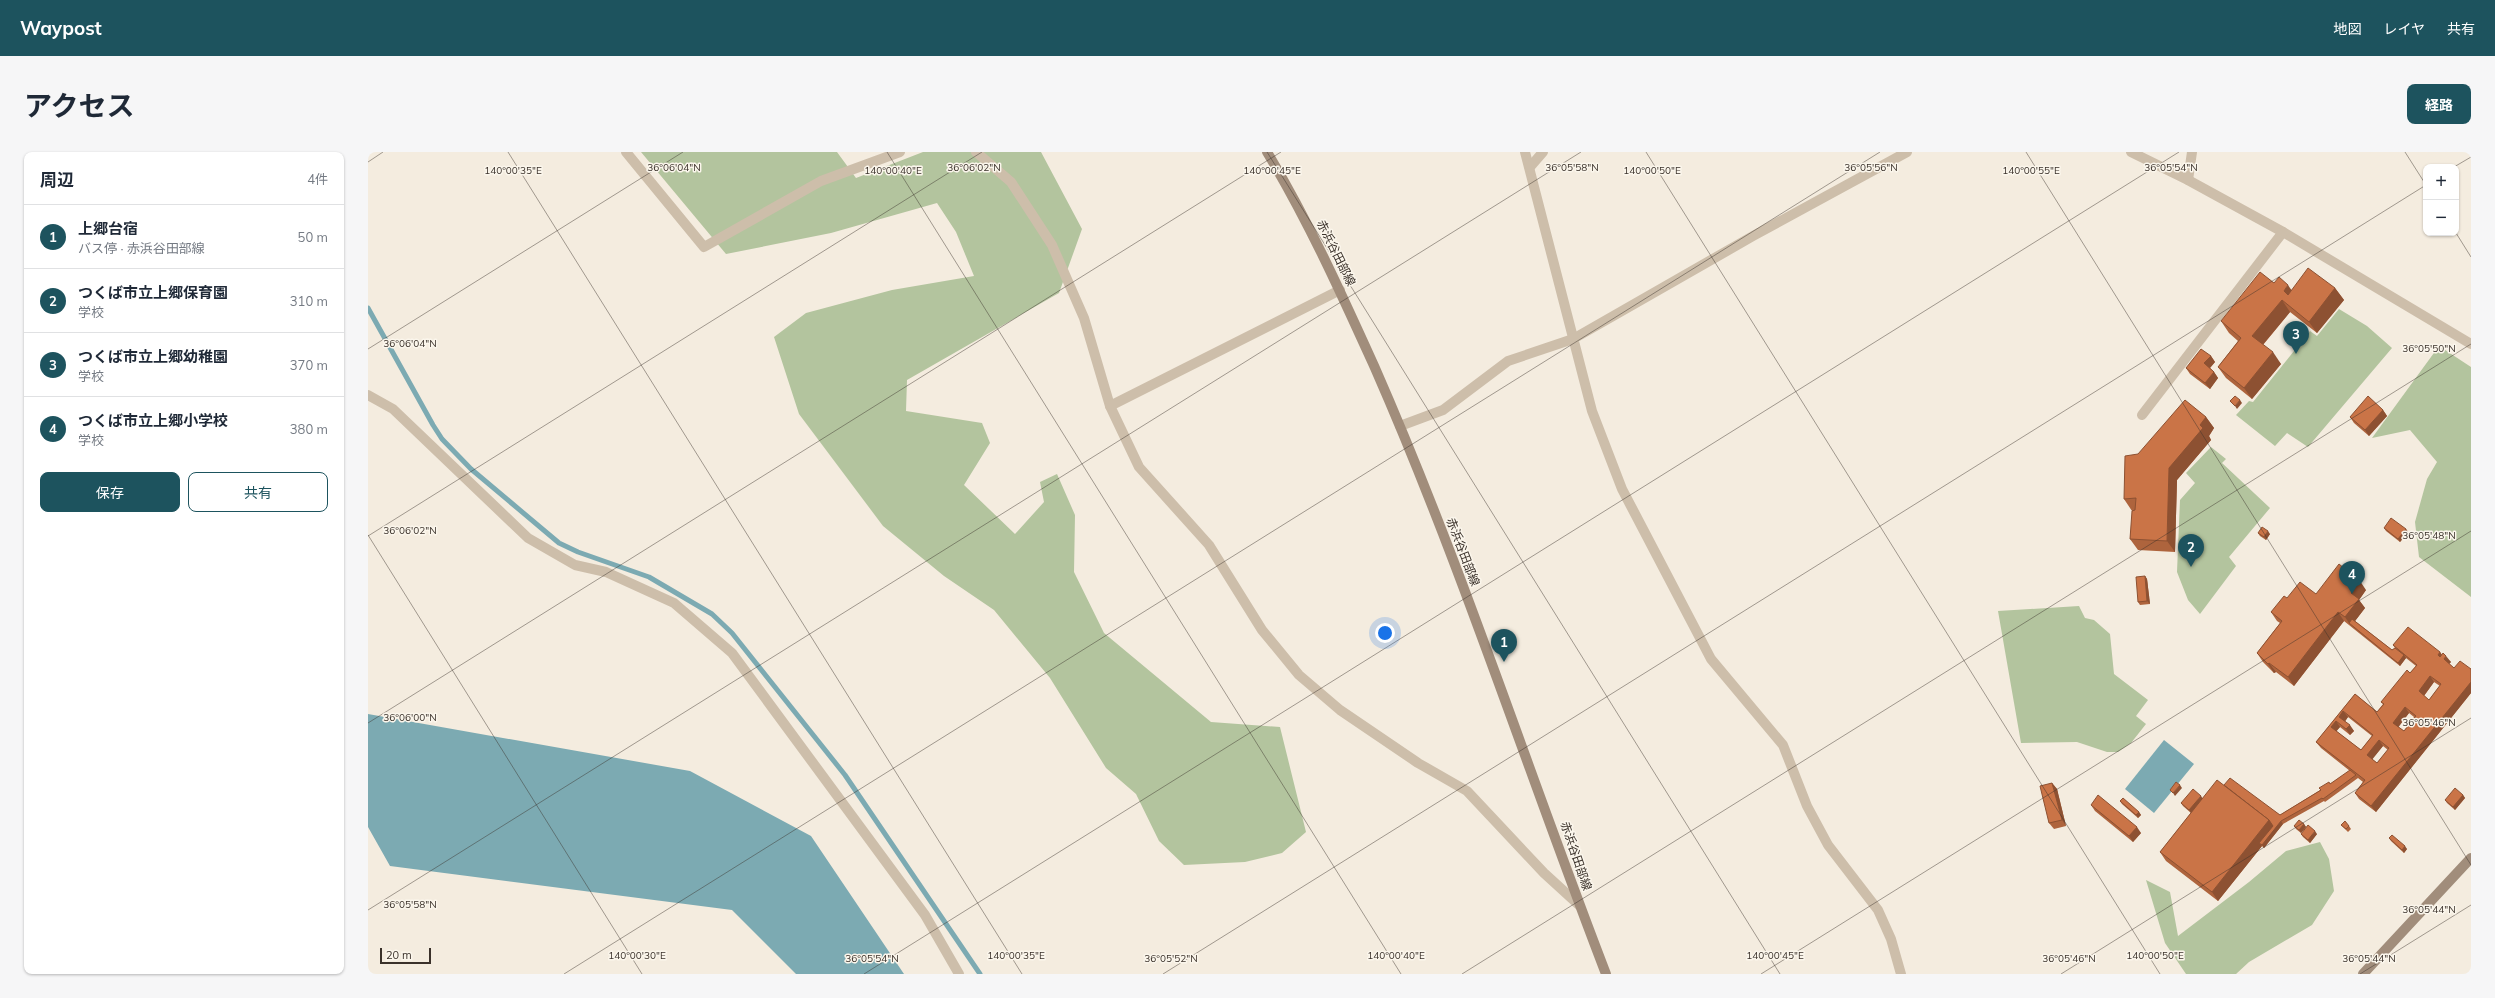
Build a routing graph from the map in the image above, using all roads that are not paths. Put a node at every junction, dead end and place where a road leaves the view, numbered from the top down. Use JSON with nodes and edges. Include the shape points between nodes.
{"nodes":[{"id":1,"x":626,"y":152,"type":"edge"},
{"id":2,"x":900,"y":152,"type":"edge"},
{"id":3,"x":976,"y":152,"type":"edge"},
{"id":4,"x":1267,"y":152,"type":"edge"},
{"id":5,"x":1525,"y":152,"type":"edge"},
{"id":6,"x":1543,"y":152,"type":"edge"},
{"id":7,"x":1907,"y":152,"type":"edge"},
{"id":8,"x":2131,"y":152,"type":"edge"},
{"id":9,"x":2192,"y":152,"type":"edge"},
{"id":10,"x":1530,"y":167,"type":"junction"},
{"id":11,"x":2188,"y":180,"type":"junction"},
{"id":12,"x":2283,"y":232,"type":"junction"},
{"id":13,"x":1340,"y":290,"type":"junction"},
{"id":14,"x":1574,"y":339,"type":"junction"},
{"id":15,"x":2471,"y":344,"type":"edge"},
{"id":16,"x":368,"y":395,"type":"edge"},
{"id":17,"x":1110,"y":406,"type":"junction"},
{"id":18,"x":2142,"y":414,"type":"dead end"},
{"id":19,"x":1400,"y":426,"type":"junction"},
{"id":20,"x":2471,"y":858,"type":"edge"},
{"id":21,"x":1579,"y":905,"type":"junction"},
{"id":22,"x":959,"y":974,"type":"edge"},
{"id":23,"x":1606,"y":974,"type":"edge"},
{"id":24,"x":1901,"y":974,"type":"edge"},
{"id":25,"x":2364,"y":974,"type":"edge"}],
"edges":[{"from":1,"to":2,"type":"street","via":[[704,247],[821,181]]},
{"from":3,"to":17,"type":"street","via":[[1011,182],[1052,245],[1084,318]]},
{"from":4,"to":13,"type":"main road","name":"赤浜谷田部線","via":[[1316,237]]},
{"from":5,"to":10,"type":"street"},
{"from":6,"to":10,"type":"street"},
{"from":7,"to":14,"type":"street"},
{"from":8,"to":11,"type":"street"},
{"from":9,"to":11,"type":"street"},
{"from":10,"to":14,"type":"street"},
{"from":11,"to":12,"type":"street"},
{"from":12,"to":15,"type":"street","via":[[2430,322]]},
{"from":12,"to":18,"type":"street"},
{"from":13,"to":17,"type":"street"},
{"from":13,"to":19,"type":"main road","name":"赤浜谷田部線"},
{"from":14,"to":19,"type":"street","via":[[1508,361],[1443,410]]},
{"from":14,"to":24,"type":"street","via":[[1592,411],[1634,512],[1711,659],[1783,745],[1807,806],[1828,845],[1878,910],[1891,939]]},
{"from":16,"to":22,"type":"street","via":[[393,409],[528,538],[575,565],[606,572],[674,603],[732,654],[925,915]]},
{"from":17,"to":21,"type":"street","via":[[1139,467],[1208,545],[1262,630],[1299,675],[1340,710],[1467,791],[1544,873]]},
{"from":19,"to":21,"type":"main road","name":"赤浜谷田部線","via":[[1524,748]]},
{"from":20,"to":25,"type":"main road"},
{"from":21,"to":23,"type":"main road","name":"赤浜谷田部線"}]}
